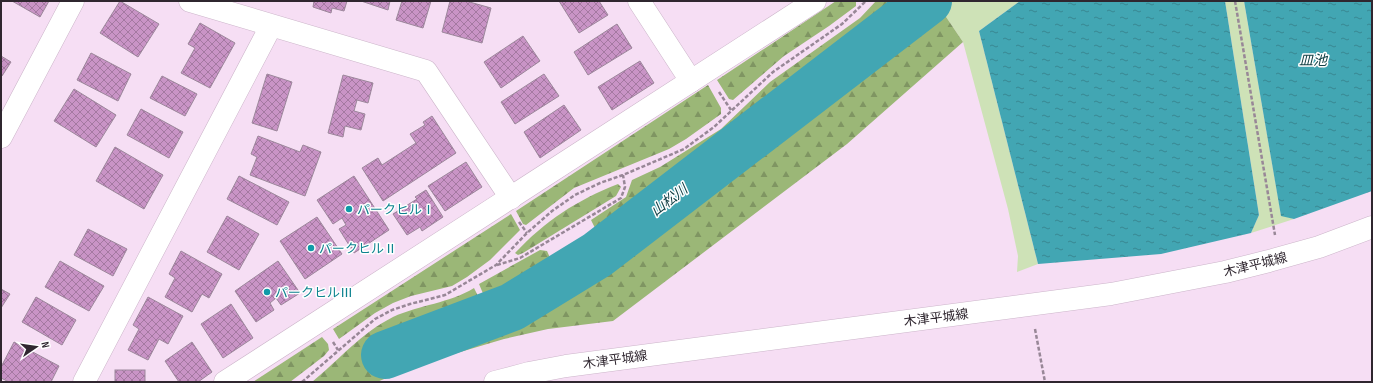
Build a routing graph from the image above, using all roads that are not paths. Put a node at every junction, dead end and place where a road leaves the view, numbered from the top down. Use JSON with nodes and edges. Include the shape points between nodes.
{"nodes":[{"id":1,"x":74,"y":1,"type":"edge"},
{"id":2,"x":190,"y":1,"type":"edge"},
{"id":3,"x":639,"y":1,"type":"edge"},
{"id":4,"x":815,"y":1,"type":"edge"},
{"id":5,"x":271,"y":26,"type":"junction"},
{"id":6,"x":691,"y":81,"type":"junction"},
{"id":7,"x":1,"y":137,"type":"edge"},
{"id":8,"x":511,"y":198,"type":"junction"},
{"id":9,"x":1372,"y":227,"type":"edge"},
{"id":10,"x":84,"y":382,"type":"edge"},
{"id":11,"x":225,"y":382,"type":"edge"},
{"id":12,"x":495,"y":382,"type":"edge"}],
"edges":[{"from":1,"to":7,"type":"street"},
{"from":2,"to":5,"type":"street"},
{"from":3,"to":6,"type":"street"},
{"from":4,"to":6,"type":"street"},
{"from":5,"to":8,"type":"street","via":[[426,71]]},
{"from":5,"to":10,"type":"street"},
{"from":6,"to":8,"type":"street"},
{"from":8,"to":11,"type":"street"},
{"from":9,"to":12,"type":"street","name":"木津平城線","via":[[1298,253],[1225,272],[1111,294],[566,366]]}]}
